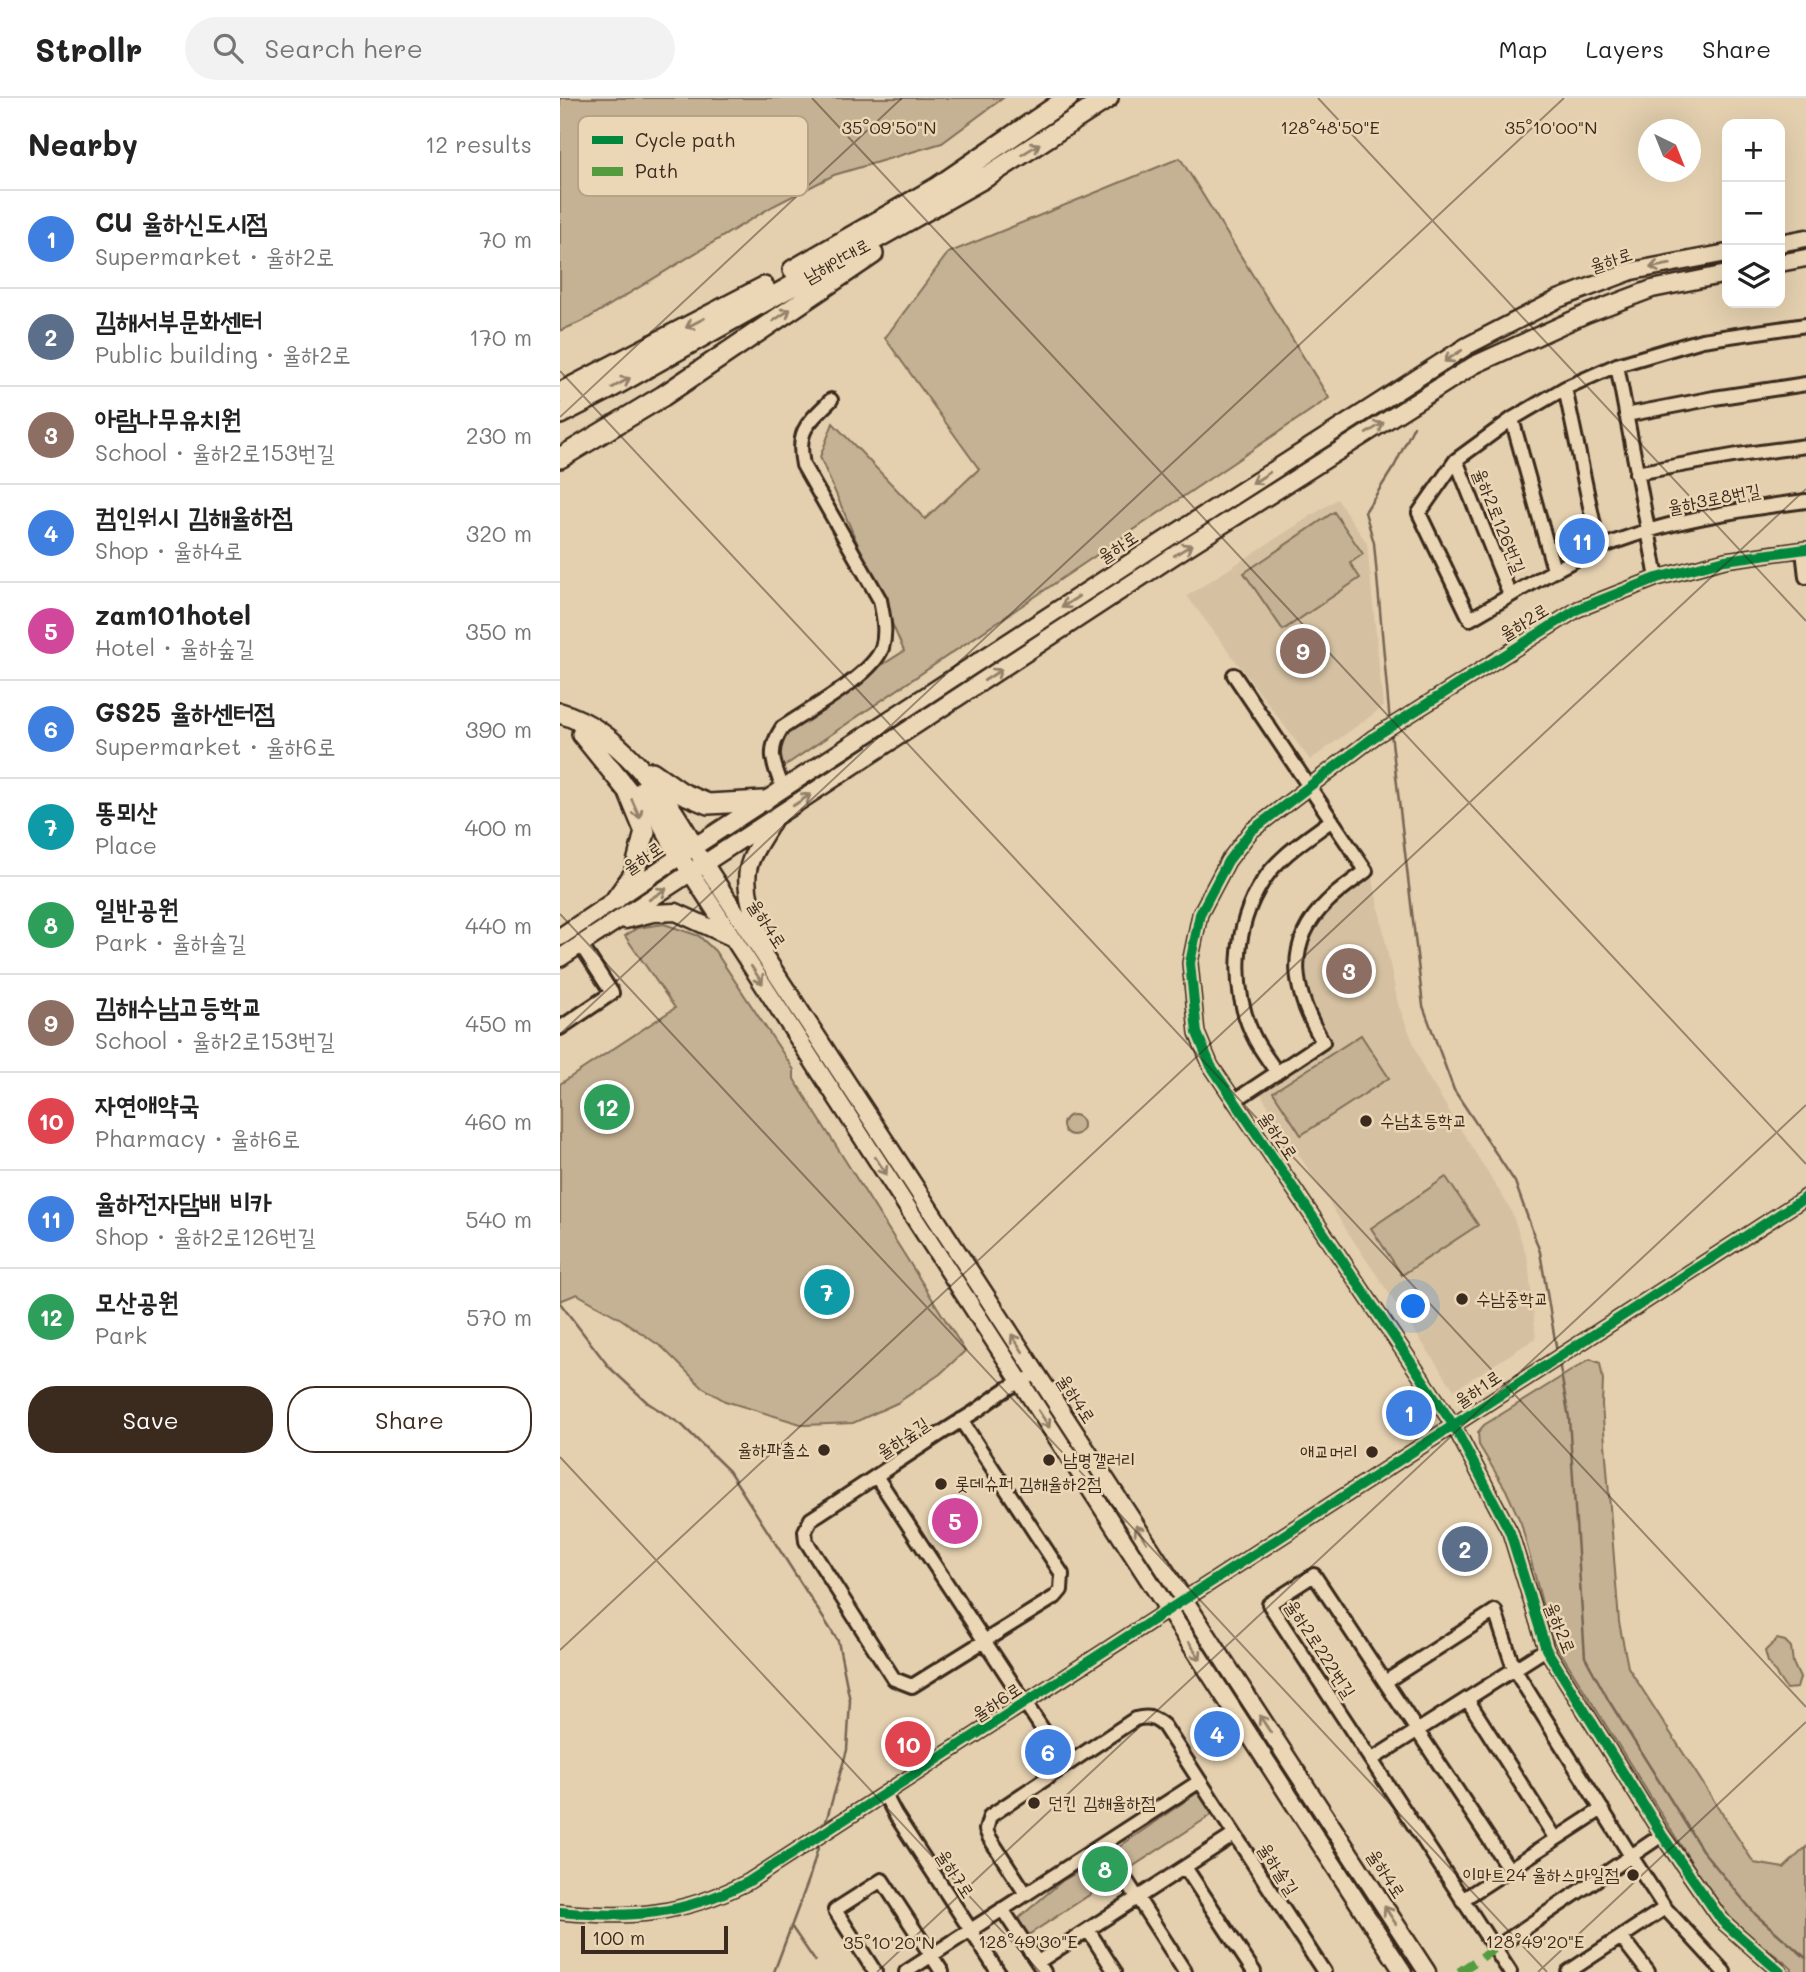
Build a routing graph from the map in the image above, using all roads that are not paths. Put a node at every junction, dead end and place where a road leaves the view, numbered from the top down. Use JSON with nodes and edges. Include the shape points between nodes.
{"nodes":[{"id":1,"x":1068,"y":98,"type":"edge"},
{"id":2,"x":1108,"y":98,"type":"edge"},
{"id":3,"x":991,"y":174,"type":"junction"},
{"id":4,"x":1806,"y":238,"type":"edge"},
{"id":5,"x":1785,"y":242,"type":"edge"},
{"id":6,"x":1722,"y":254,"type":"edge"},
{"id":7,"x":1806,"y":258,"type":"edge"},
{"id":8,"x":1785,"y":262,"type":"edge"},
{"id":9,"x":1722,"y":275,"type":"edge"},
{"id":10,"x":1806,"y":325,"type":"edge"},
{"id":11,"x":1617,"y":365,"type":"junction"},
{"id":12,"x":1806,"y":384,"type":"edge"},
{"id":13,"x":1565,"y":388,"type":"junction"},
{"id":14,"x":560,"y":393,"type":"edge"},
{"id":15,"x":831,"y":400,"type":"dead end"},
{"id":16,"x":560,"y":414,"type":"edge"},
{"id":17,"x":1626,"y":415,"type":"junction"},
{"id":18,"x":1512,"y":419,"type":"junction"},
{"id":19,"x":1806,"y":446,"type":"edge"},
{"id":20,"x":560,"y":458,"type":"edge"},
{"id":21,"x":1456,"y":460,"type":"junction"},
{"id":22,"x":1636,"y":473,"type":"junction"},
{"id":23,"x":1806,"y":501,"type":"edge"},
{"id":24,"x":1647,"y":531,"type":"junction"},
{"id":25,"x":1599,"y":549,"type":"junction"},
{"id":26,"x":1804,"y":549,"type":"edge"},
{"id":27,"x":1553,"y":570,"type":"junction"},
{"id":28,"x":1806,"y":576,"type":"edge"},
{"id":29,"x":1657,"y":578,"type":"junction"},
{"id":30,"x":1510,"y":595,"type":"junction"},
{"id":31,"x":1234,"y":675,"type":"dead end"},
{"id":32,"x":560,"y":713,"type":"edge"},
{"id":33,"x":560,"y":727,"type":"edge"},
{"id":34,"x":590,"y":733,"type":"junction"},
{"id":35,"x":1310,"y":787,"type":"junction"},
{"id":36,"x":783,"y":789,"type":"junction"},
{"id":37,"x":768,"y":810,"type":"junction"},
{"id":38,"x":1332,"y":820,"type":"junction"},
{"id":39,"x":692,"y":860,"type":"junction"},
{"id":40,"x":616,"y":899,"type":"junction"},
{"id":41,"x":616,"y":922,"type":"junction"},
{"id":42,"x":560,"y":937,"type":"edge"},
{"id":43,"x":734,"y":939,"type":"junction"},
{"id":44,"x":581,"y":945,"type":"junction"},
{"id":45,"x":560,"y":958,"type":"edge"},
{"id":46,"x":775,"y":971,"type":"junction"},
{"id":47,"x":560,"y":1028,"type":"edge"},
{"id":48,"x":1277,"y":1073,"type":"junction"},
{"id":49,"x":1234,"y":1101,"type":"junction"},
{"id":50,"x":1806,"y":1198,"type":"edge"},
{"id":51,"x":1038,"y":1376,"type":"junction"},
{"id":52,"x":1020,"y":1381,"type":"junction"},
{"id":53,"x":961,"y":1420,"type":"junction"},
{"id":54,"x":1454,"y":1426,"type":"junction"},
{"id":55,"x":876,"y":1476,"type":"junction"},
{"id":56,"x":1185,"y":1601,"type":"junction"},
{"id":57,"x":1169,"y":1611,"type":"junction"},
{"id":58,"x":985,"y":1640,"type":"junction"},
{"id":59,"x":1546,"y":1649,"type":"junction"},
{"id":60,"x":1514,"y":1669,"type":"junction"},
{"id":61,"x":1385,"y":1682,"type":"junction"},
{"id":62,"x":1467,"y":1699,"type":"junction"},
{"id":63,"x":1027,"y":1703,"type":"junction"},
{"id":64,"x":1417,"y":1731,"type":"junction"},
{"id":65,"x":1371,"y":1760,"type":"junction"},
{"id":66,"x":1066,"y":1765,"type":"junction"},
{"id":67,"x":1200,"y":1781,"type":"junction"},
{"id":68,"x":885,"y":1795,"type":"junction"},
{"id":69,"x":1602,"y":1809,"type":"junction"},
{"id":70,"x":1234,"y":1835,"type":"junction"},
{"id":71,"x":1661,"y":1835,"type":"junction"},
{"id":72,"x":1556,"y":1839,"type":"junction"},
{"id":73,"x":1103,"y":1844,"type":"junction"},
{"id":74,"x":1631,"y":1856,"type":"junction"},
{"id":75,"x":1185,"y":1867,"type":"junction"},
{"id":76,"x":1509,"y":1869,"type":"junction"},
{"id":77,"x":1026,"y":1895,"type":"junction"},
{"id":78,"x":1138,"y":1898,"type":"junction"},
{"id":79,"x":1462,"y":1899,"type":"junction"},
{"id":80,"x":1665,"y":1908,"type":"junction"},
{"id":81,"x":1002,"y":1909,"type":"junction"},
{"id":82,"x":560,"y":1912,"type":"edge"},
{"id":83,"x":971,"y":1930,"type":"junction"},
{"id":84,"x":1088,"y":1930,"type":"junction"},
{"id":85,"x":1621,"y":1937,"type":"junction"},
{"id":86,"x":1494,"y":1949,"type":"junction"},
{"id":87,"x":931,"y":1956,"type":"junction"},
{"id":88,"x":1041,"y":1967,"type":"edge"},
{"id":89,"x":1572,"y":1971,"type":"edge"},
{"id":90,"x":875,"y":1972,"type":"edge"},
{"id":91,"x":906,"y":1972,"type":"edge"},
{"id":92,"x":942,"y":1972,"type":"edge"},
{"id":93,"x":998,"y":1972,"type":"edge"},
{"id":94,"x":1115,"y":1972,"type":"edge"},
{"id":95,"x":1185,"y":1972,"type":"edge"},
{"id":96,"x":1254,"y":1972,"type":"edge"},
{"id":97,"x":1324,"y":1972,"type":"edge"},
{"id":98,"x":1403,"y":1972,"type":"edge"},
{"id":99,"x":1427,"y":1972,"type":"edge"},
{"id":100,"x":1510,"y":1972,"type":"edge"},
{"id":101,"x":1648,"y":1972,"type":"edge"},
{"id":102,"x":1724,"y":1972,"type":"edge"},
{"id":103,"x":1780,"y":1972,"type":"edge"}],
"edges":[{"from":1,"to":14,"type":"highway","name":"남해안대로","one_way":true,"via":[[936,188],[751,294]]},
{"from":3,"to":2,"type":"highway","name":"남해안대로","one_way":true},
{"from":16,"to":3,"type":"highway","name":"남해안대로","one_way":true},
{"from":20,"to":3,"type":"highway","one_way":true,"via":[[663,396]]},
{"from":4,"to":5,"type":"main road"},
{"from":6,"to":36,"type":"main road","name":"율하로","one_way":true,"via":[[1632,271],[1558,299],[1467,346]]},
{"from":7,"to":8,"type":"main road"},
{"from":37,"to":9,"type":"main road","name":"율하로","one_way":true,"via":[[1474,365],[1652,289]]},
{"from":10,"to":11,"type":"street","via":[[1702,340]]},
{"from":11,"to":13,"type":"street","name":"율하2로126번길"},
{"from":11,"to":17,"type":"street","name":"율하3로8번길"},
{"from":12,"to":17,"type":"street"},
{"from":13,"to":18,"type":"street","name":"율하2로126번길"},
{"from":13,"to":25,"type":"street"},
{"from":15,"to":36,"type":"street","via":[[804,427],[803,465],[880,600],[885,625],[882,648],[871,666],[782,728],[774,740],[771,756]]},
{"from":17,"to":22,"type":"street","name":"율하3로8번길"},
{"from":18,"to":21,"type":"street","name":"율하2로126번길"},
{"from":18,"to":27,"type":"street","name":"율하2로126번길"},
{"from":19,"to":22,"type":"street"},
{"from":21,"to":30,"type":"street","name":"율하2로126번길"},
{"from":21,"to":30,"type":"street","name":"율하2로126번길","via":[[1419,513],[1470,619]]},
{"from":22,"to":24,"type":"street","name":"율하3로8번길"},
{"from":23,"to":24,"type":"street","name":"율하3로8번길","via":[[1736,510]]},
{"from":24,"to":25,"type":"street","name":"율하2로126번길"},
{"from":24,"to":29,"type":"street"},
{"from":25,"to":27,"type":"street","name":"율하2로126번길"},
{"from":26,"to":28,"type":"street"},
{"from":26,"to":29,"type":"street","name":"율하2로","via":[[1725,560]]},
{"from":27,"to":30,"type":"street","name":"율하2로126번길"},
{"from":29,"to":35,"type":"street","name":"율하2로","via":[[1578,609],[1374,737]]},
{"from":31,"to":35,"type":"street"},
{"from":32,"to":34,"type":"highway"},
{"from":33,"to":34,"type":"highway"},
{"from":34,"to":37,"type":"highway","via":[[627,746],[653,773],[682,793],[708,804]]},
{"from":34,"to":39,"type":"highway","via":[[640,768],[656,787],[678,818]]},
{"from":34,"to":40,"type":"highway","one_way":true,"via":[[628,791],[645,832],[634,874]]},
{"from":35,"to":38,"type":"street"},
{"from":35,"to":49,"type":"street","name":"율하2로","via":[[1251,831],[1228,861],[1200,914],[1190,963],[1197,1032],[1211,1066]]},
{"from":36,"to":37,"type":"main road","name":"율하로"},
{"from":37,"to":39,"type":"main road","name":"율하로"},
{"from":37,"to":46,"type":"main road","via":[[748,868],[748,888]]},
{"from":38,"to":48,"type":"street","via":[[1286,855],[1264,880],[1240,936],[1238,974],[1244,1011],[1255,1040]]},
{"from":38,"to":48,"type":"street","via":[[1366,871],[1328,901],[1304,932],[1297,983],[1323,1042]]},
{"from":39,"to":40,"type":"main road","name":"율하로"},
{"from":41,"to":39,"type":"main road","name":"율하로","one_way":true},
{"from":39,"to":43,"type":"main road","name":"율하4로"},
{"from":39,"to":46,"type":"main road","name":"율하4로"},
{"from":40,"to":42,"type":"main road","name":"율하로"},
{"from":41,"to":43,"type":"main road","via":[[676,912]]},
{"from":41,"to":44,"type":"main road","name":"율하로"},
{"from":43,"to":52,"type":"main road","name":"율하4로","one_way":true},
{"from":44,"to":45,"type":"main road","name":"율하로"},
{"from":44,"to":47,"type":"street","via":[[612,993]]},
{"from":51,"to":46,"type":"main road","name":"율하4로","one_way":true},
{"from":48,"to":49,"type":"street"},
{"from":49,"to":54,"type":"street","name":"율하2로"},
{"from":50,"to":54,"type":"street","name":"율하1로"},
{"from":51,"to":52,"type":"street","name":"율하숲길"},
{"from":56,"to":51,"type":"main road","name":"율하4로","one_way":true},
{"from":52,"to":53,"type":"street","name":"율하숲길"},
{"from":52,"to":57,"type":"main road","name":"율하4로","one_way":true},
{"from":53,"to":55,"type":"street","name":"율하숲길"},
{"from":53,"to":58,"type":"street","via":[[1062,1574],[1055,1597]]},
{"from":54,"to":56,"type":"street","name":"율하1로"},
{"from":54,"to":59,"type":"street","name":"율하2로","via":[[1510,1532]]},
{"from":55,"to":58,"type":"street","name":"율하숲길"},
{"from":55,"to":58,"type":"street","via":[[811,1519],[804,1537],[894,1679],[912,1686]]},
{"from":56,"to":57,"type":"street","name":"율하1로"},
{"from":99,"to":56,"type":"main road","name":"율하4로","one_way":true},
{"from":57,"to":63,"type":"street","name":"율하6로"},
{"from":57,"to":98,"type":"main road","name":"율하4로","one_way":true},
{"from":58,"to":63,"type":"street","name":"율하숲길"},
{"from":59,"to":60,"type":"street"},
{"from":59,"to":71,"type":"street","name":"율하2로"},
{"from":60,"to":61,"type":"street","via":[[1494,1611]]},
{"from":60,"to":62,"type":"street"},
{"from":60,"to":69,"type":"street"},
{"from":61,"to":64,"type":"street","name":"율하2로222번길"},
{"from":61,"to":65,"type":"street","name":"율하2로222번길","via":[[1314,1575],[1269,1604]]},
{"from":62,"to":64,"type":"street"},
{"from":62,"to":72,"type":"street"},
{"from":63,"to":66,"type":"street","name":"율하숲길"},
{"from":63,"to":68,"type":"street","name":"율하6로"},
{"from":64,"to":65,"type":"street"},
{"from":64,"to":76,"type":"street","name":"율하2로222번길"},
{"from":65,"to":79,"type":"street","name":"율하2로222번길"},
{"from":66,"to":67,"type":"street","via":[[1135,1719],[1148,1716],[1164,1726]]},
{"from":66,"to":77,"type":"street","via":[[990,1816],[987,1823],[989,1837]]},
{"from":67,"to":70,"type":"street"},
{"from":67,"to":73,"type":"street"},
{"from":68,"to":82,"type":"street","name":"율하6로","via":[[719,1896],[667,1912],[626,1916]]},
{"from":68,"to":83,"type":"street","name":"율하7로"},
{"from":69,"to":72,"type":"street"},
{"from":69,"to":74,"type":"street"},
{"from":70,"to":75,"type":"street","name":"율하솔길"},
{"from":70,"to":97,"type":"street","name":"율하솔길"},
{"from":71,"to":74,"type":"street"},
{"from":71,"to":103,"type":"street","name":"율하2로","via":[[1722,1922]]},
{"from":72,"to":76,"type":"street"},
{"from":73,"to":77,"type":"street"},
{"from":73,"to":78,"type":"street"},
{"from":74,"to":80,"type":"street"},
{"from":74,"to":86,"type":"street"},
{"from":75,"to":78,"type":"street","name":"율하솔길"},
{"from":75,"to":96,"type":"street"},
{"from":76,"to":79,"type":"street"},
{"from":77,"to":81,"type":"street"},
{"from":78,"to":84,"type":"street","name":"율하솔길"},
{"from":78,"to":95,"type":"street"},
{"from":79,"to":86,"type":"street","name":"율하2로222번길"},
{"from":80,"to":85,"type":"street"},
{"from":80,"to":102,"type":"street"},
{"from":81,"to":83,"type":"street"},
{"from":81,"to":88,"type":"street"},
{"from":83,"to":87,"type":"street"},
{"from":83,"to":93,"type":"street","name":"율하7로"},
{"from":84,"to":88,"type":"street","name":"율하솔길"},
{"from":84,"to":94,"type":"street"},
{"from":85,"to":89,"type":"street"},
{"from":85,"to":101,"type":"street"},
{"from":86,"to":100,"type":"street","name":"율하2로222번길"},
{"from":87,"to":90,"type":"street","via":[[882,1880],[835,1910]]},
{"from":87,"to":91,"type":"street"},
{"from":87,"to":92,"type":"street"}]}
